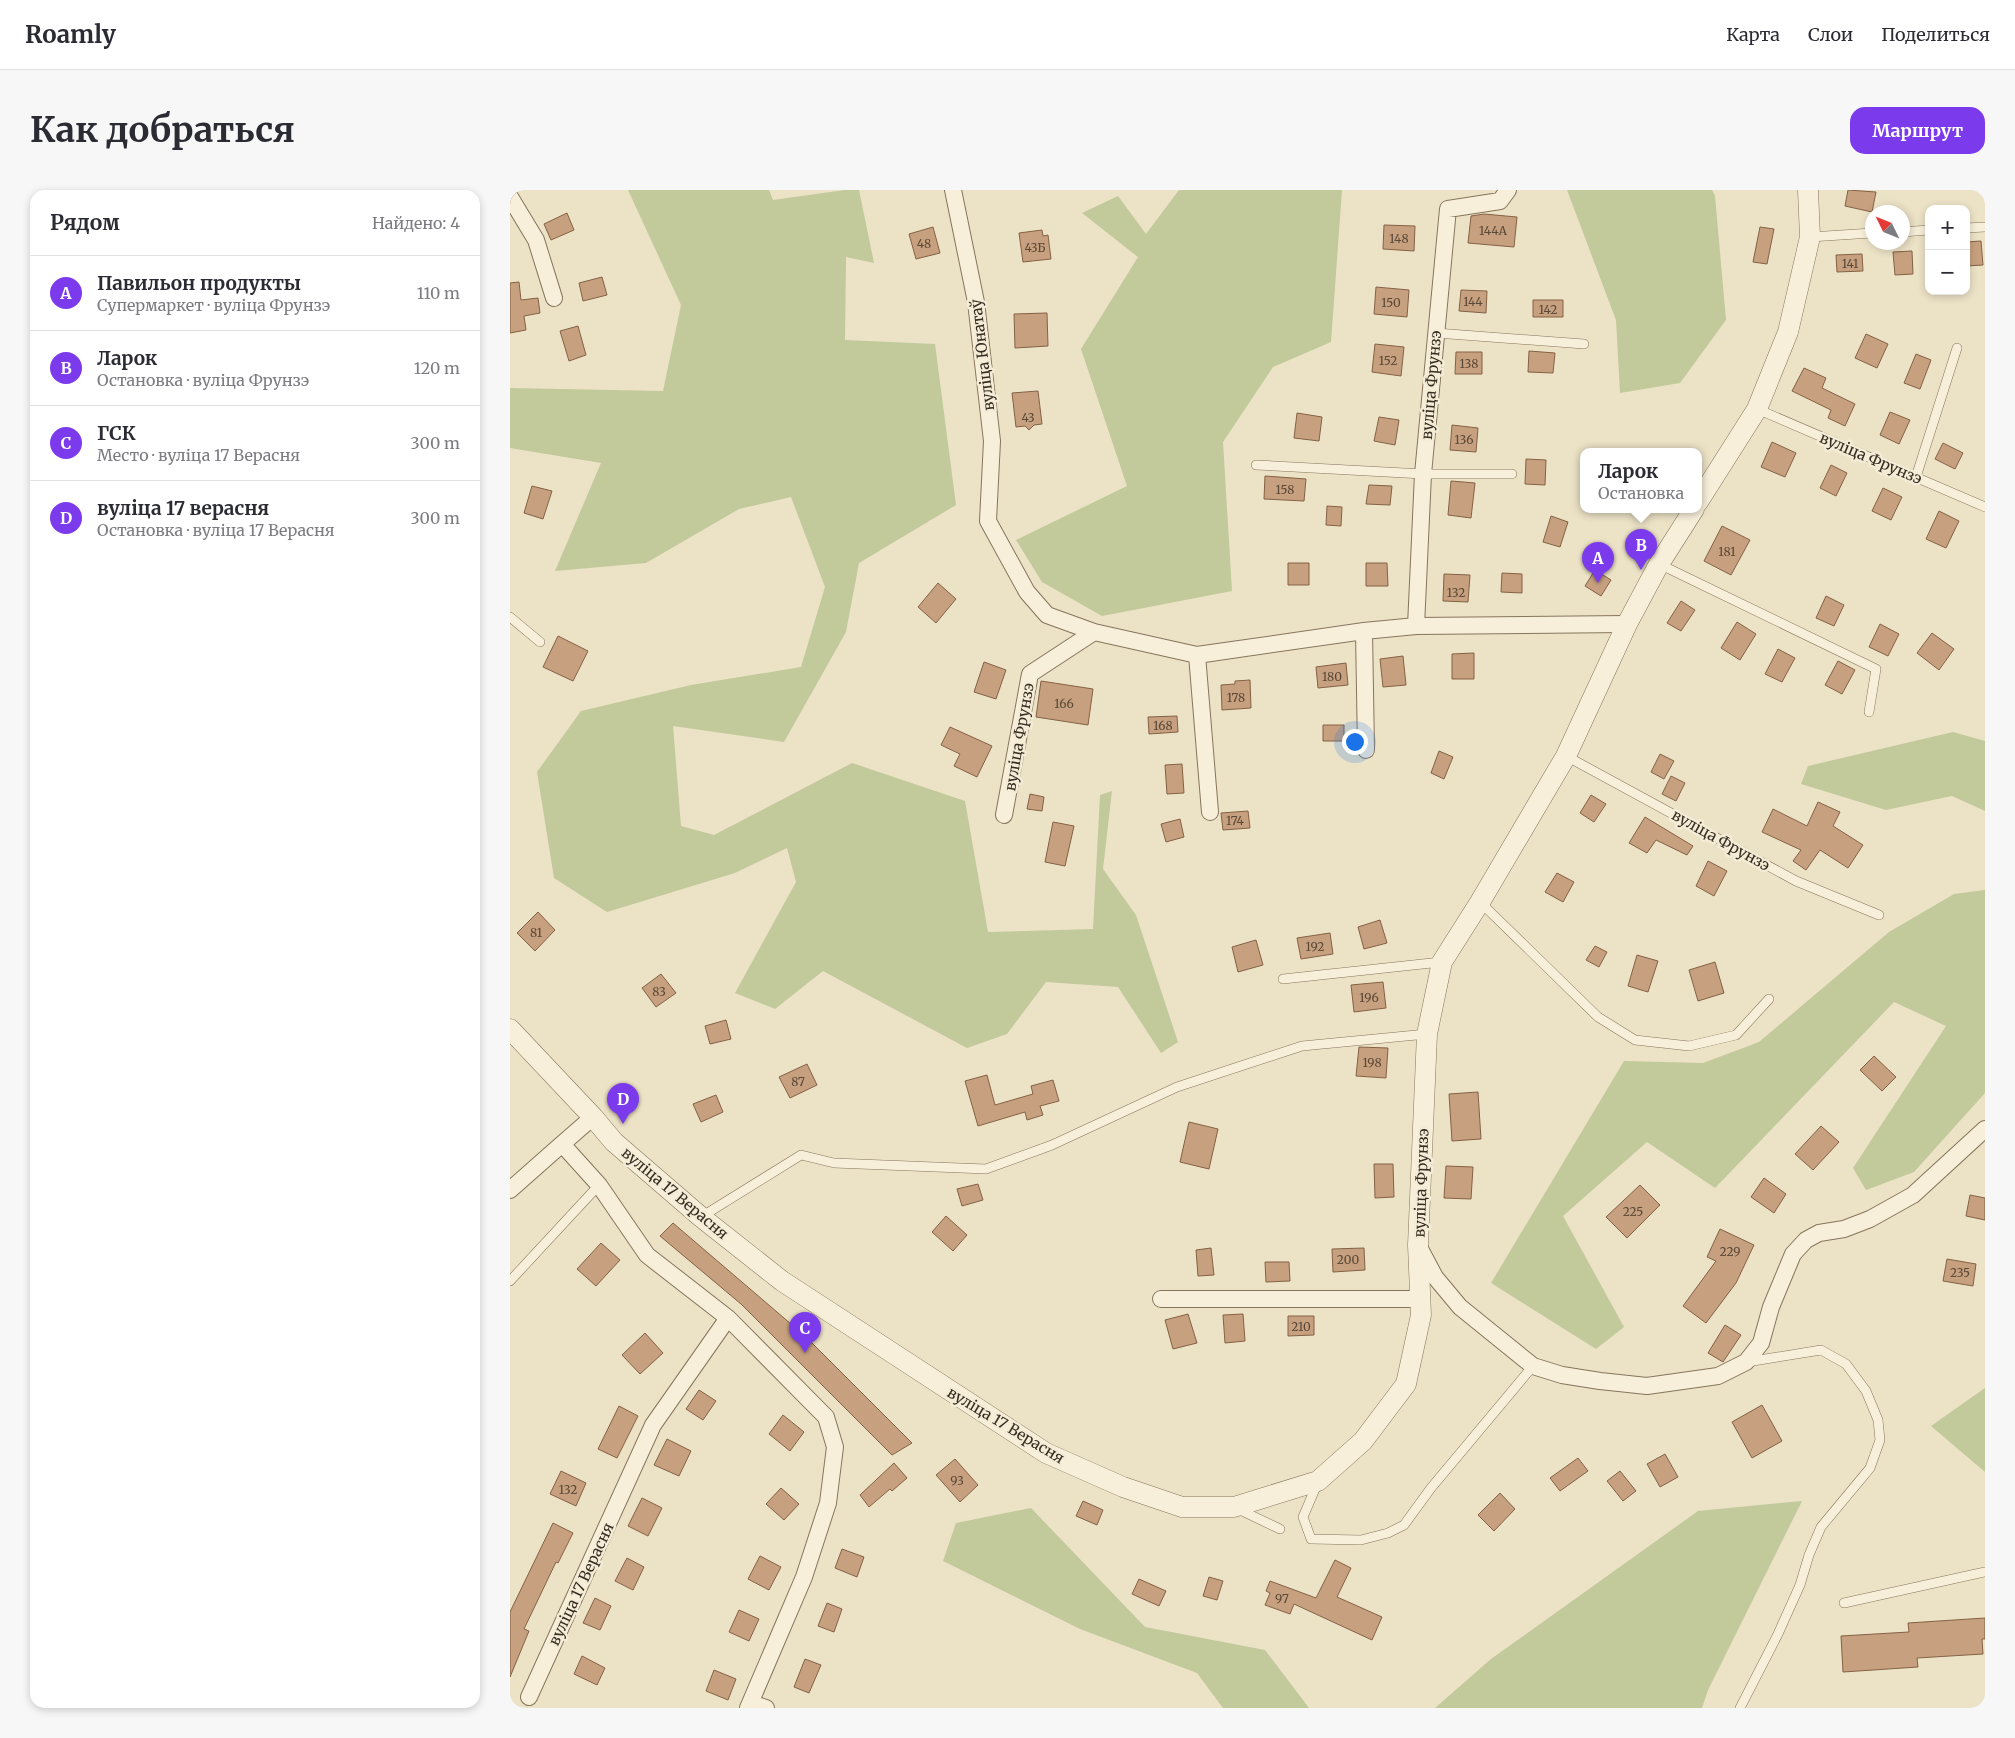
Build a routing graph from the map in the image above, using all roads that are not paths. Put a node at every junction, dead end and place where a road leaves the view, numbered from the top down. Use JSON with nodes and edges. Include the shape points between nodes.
{"nodes":[{"id":1,"x":953,"y":190,"type":"edge"},
{"id":2,"x":1508,"y":190,"type":"edge"},
{"id":3,"x":1808,"y":190,"type":"edge"},
{"id":4,"x":510,"y":197,"type":"edge"},
{"id":5,"x":1985,"y":227,"type":"edge"},
{"id":6,"x":1970,"y":228,"type":"edge"},
{"id":7,"x":1925,"y":230,"type":"edge"},
{"id":8,"x":1910,"y":231,"type":"edge"},
{"id":9,"x":1865,"y":233,"type":"edge"},
{"id":10,"x":1810,"y":237,"type":"junction"},
{"id":11,"x":554,"y":298,"type":"dead end"},
{"id":12,"x":1436,"y":333,"type":"junction"},
{"id":13,"x":1584,"y":344,"type":"dead end"},
{"id":14,"x":1957,"y":348,"type":"dead end"},
{"id":15,"x":1757,"y":409,"type":"junction"},
{"id":16,"x":1256,"y":465,"type":"dead end"},
{"id":17,"x":1423,"y":474,"type":"junction"},
{"id":18,"x":1512,"y":474,"type":"dead end"},
{"id":19,"x":1916,"y":477,"type":"junction"},
{"id":20,"x":1702,"y":496,"type":"edge"},
{"id":21,"x":1985,"y":506,"type":"edge"},
{"id":22,"x":1691,"y":513,"type":"edge"},
{"id":23,"x":1659,"y":564,"type":"junction"},
{"id":24,"x":510,"y":617,"type":"edge"},
{"id":25,"x":1627,"y":624,"type":"junction"},
{"id":26,"x":1416,"y":626,"type":"junction"},
{"id":27,"x":1364,"y":631,"type":"junction"},
{"id":28,"x":1094,"y":632,"type":"junction"},
{"id":29,"x":540,"y":642,"type":"dead end"},
{"id":30,"x":1197,"y":655,"type":"junction"},
{"id":31,"x":1869,"y":712,"type":"dead end"},
{"id":32,"x":1366,"y":750,"type":"dead end"},
{"id":33,"x":1566,"y":756,"type":"junction"},
{"id":34,"x":1210,"y":812,"type":"dead end"},
{"id":35,"x":1004,"y":815,"type":"dead end"},
{"id":36,"x":1480,"y":902,"type":"junction"},
{"id":37,"x":1879,"y":916,"type":"dead end"},
{"id":38,"x":1442,"y":962,"type":"junction"},
{"id":39,"x":1282,"y":979,"type":"dead end"},
{"id":40,"x":1769,"y":999,"type":"dead end"},
{"id":41,"x":510,"y":1029,"type":"edge"},
{"id":42,"x":1427,"y":1034,"type":"junction"},
{"id":43,"x":593,"y":1116,"type":"junction"},
{"id":44,"x":1985,"y":1128,"type":"edge"},
{"id":45,"x":562,"y":1144,"type":"junction"},
{"id":46,"x":599,"y":1185,"type":"junction"},
{"id":47,"x":510,"y":1190,"type":"edge"},
{"id":48,"x":701,"y":1217,"type":"junction"},
{"id":49,"x":1418,"y":1245,"type":"junction"},
{"id":50,"x":510,"y":1281,"type":"edge"},
{"id":51,"x":1161,"y":1298,"type":"dead end"},
{"id":52,"x":1421,"y":1300,"type":"junction"},
{"id":53,"x":728,"y":1318,"type":"junction"},
{"id":54,"x":1746,"y":1362,"type":"junction"},
{"id":55,"x":1533,"y":1366,"type":"junction"},
{"id":56,"x":1318,"y":1482,"type":"junction"},
{"id":57,"x":1234,"y":1507,"type":"junction"},
{"id":58,"x":1280,"y":1529,"type":"dead end"},
{"id":59,"x":1985,"y":1572,"type":"edge"},
{"id":60,"x":1844,"y":1603,"type":"dead end"},
{"id":61,"x":529,"y":1697,"type":"dead end"},
{"id":62,"x":755,"y":1706,"type":"edge"},
{"id":63,"x":1740,"y":1708,"type":"edge"}],
"edges":[{"from":1,"to":28,"type":"street","name":"вуліца Юнатаў","via":[[976,302],[992,441],[988,521],[1027,592],[1047,615]]},
{"from":2,"to":12,"type":"street","name":"вуліца Фрунзэ","via":[[1500,201],[1448,209]]},
{"from":3,"to":10,"type":"street"},
{"from":4,"to":11,"type":"street","via":[[536,240]]},
{"from":5,"to":6,"type":"lane"},
{"from":7,"to":8,"type":"lane"},
{"from":9,"to":10,"type":"lane"},
{"from":10,"to":15,"type":"street","via":[[1788,332]]},
{"from":12,"to":13,"type":"lane"},
{"from":12,"to":17,"type":"street","name":"вуліца Фрунзэ"},
{"from":14,"to":19,"type":"lane"},
{"from":15,"to":19,"type":"lane","name":"вуліца Фрунзэ"},
{"from":15,"to":20,"type":"street"},
{"from":16,"to":17,"type":"lane"},
{"from":17,"to":18,"type":"lane"},
{"from":17,"to":26,"type":"street","name":"вуліца Фрунзэ"},
{"from":19,"to":21,"type":"lane","name":"вуліца Фрунзэ"},
{"from":22,"to":23,"type":"street","name":"вуліца Фрунзэ"},
{"from":23,"to":25,"type":"street","name":"вуліца Фрунзэ"},
{"from":23,"to":31,"type":"lane","via":[[1876,669]]},
{"from":24,"to":29,"type":"lane"},
{"from":25,"to":26,"type":"street"},
{"from":25,"to":33,"type":"street","name":"вуліца Фрунзэ"},
{"from":26,"to":27,"type":"street"},
{"from":27,"to":30,"type":"street"},
{"from":27,"to":32,"type":"street"},
{"from":28,"to":30,"type":"street"},
{"from":28,"to":35,"type":"street","name":"вуліца Фрунзэ","via":[[1030,674]]},
{"from":30,"to":34,"type":"street"},
{"from":33,"to":36,"type":"street","name":"вуліца Фрунзэ"},
{"from":33,"to":37,"type":"lane","name":"вуліца Фрунзэ","via":[[1796,881]]},
{"from":36,"to":38,"type":"street","name":"вуліца Фрунзэ"},
{"from":36,"to":40,"type":"lane","via":[[1598,1016],[1635,1040],[1690,1046],[1736,1035]]},
{"from":38,"to":39,"type":"lane"},
{"from":38,"to":42,"type":"street","name":"вуліца Фрунзэ"},
{"from":41,"to":43,"type":"street","name":"вуліца 17 Верасня"},
{"from":42,"to":48,"type":"lane","via":[[1302,1046],[1177,1087],[1052,1145],[986,1169],[834,1163],[801,1155]]},
{"from":42,"to":49,"type":"street","name":"вуліца Фрунзэ"},
{"from":43,"to":45,"type":"street"},
{"from":43,"to":48,"type":"street","name":"вуліца 17 Верасня","via":[[614,1142]]},
{"from":44,"to":54,"type":"street","name":"вуліца Фрунзэ","via":[[1913,1195],[1870,1219],[1844,1229],[1819,1233],[1806,1240],[1793,1254],[1771,1307],[1761,1343]]},
{"from":45,"to":46,"type":"street"},
{"from":45,"to":47,"type":"street"},
{"from":46,"to":50,"type":"lane"},
{"from":46,"to":53,"type":"street","via":[[647,1255]]},
{"from":48,"to":57,"type":"street","name":"вуліца 17 Верасня","via":[[782,1281],[1046,1452],[1123,1487],[1182,1507]]},
{"from":49,"to":52,"type":"street","name":"вуліца 17 Верасня"},
{"from":49,"to":55,"type":"street","name":"вуліца Фрунзэ","via":[[1435,1278],[1460,1307]]},
{"from":51,"to":52,"type":"street"},
{"from":52,"to":56,"type":"street","name":"вуліца 17 Верасня","via":[[1406,1384],[1364,1441]]},
{"from":53,"to":61,"type":"street","name":"вуліца 17 Верасня","via":[[653,1425]]},
{"from":53,"to":62,"type":"street","via":[[826,1417],[835,1447],[828,1503]]},
{"from":54,"to":55,"type":"street","name":"вуліца Фрунзэ","via":[[1718,1376],[1647,1386],[1562,1375]]},
{"from":54,"to":63,"type":"lane","via":[[1820,1350],[1846,1364],[1866,1391],[1878,1420],[1880,1440],[1870,1468],[1821,1527],[1800,1585]]},
{"from":55,"to":56,"type":"lane","via":[[1404,1525],[1361,1540],[1311,1539],[1303,1518]]},
{"from":56,"to":57,"type":"street","name":"вуліца 17 Верасня"},
{"from":57,"to":58,"type":"lane"},
{"from":59,"to":60,"type":"lane"}]}
